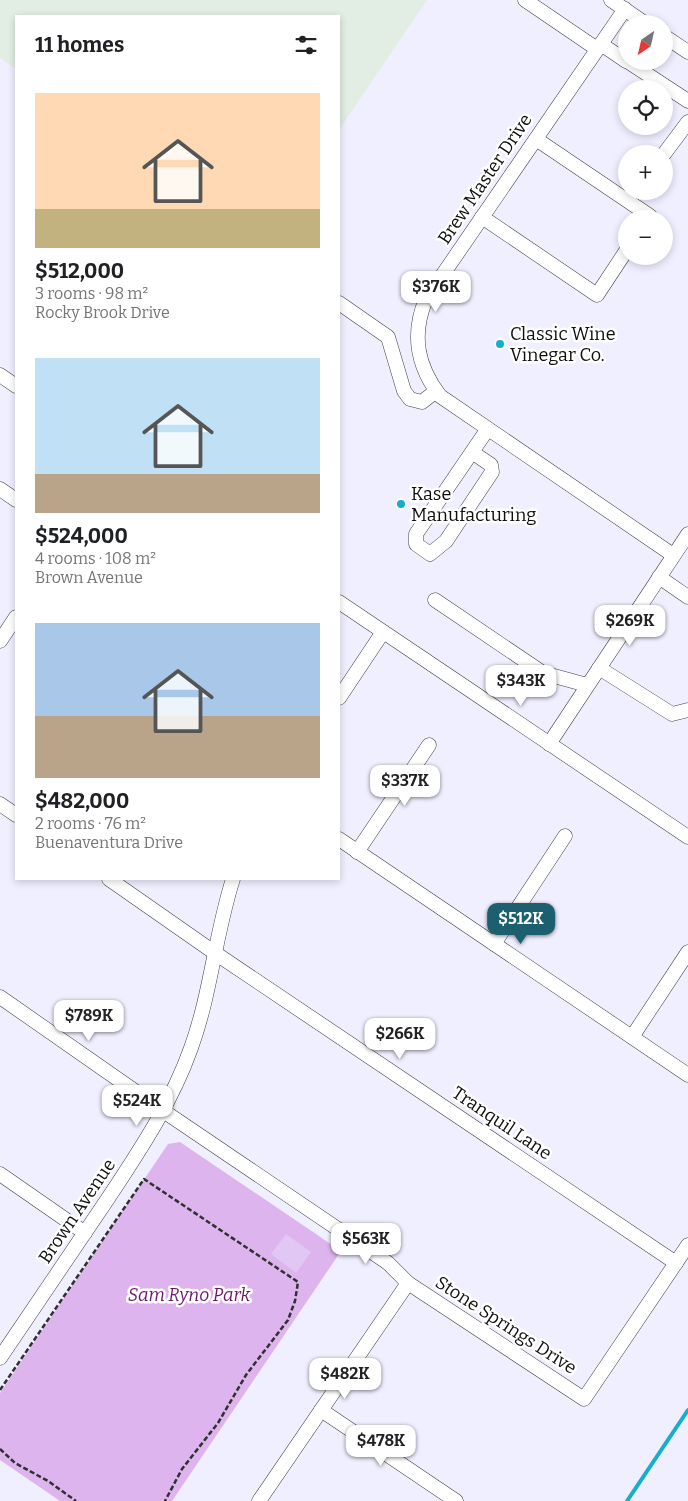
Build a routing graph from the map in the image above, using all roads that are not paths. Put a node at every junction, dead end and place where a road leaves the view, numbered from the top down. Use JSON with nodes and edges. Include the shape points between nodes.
{"nodes":[{"id":1,"x":525,"y":0,"type":"edge"},
{"id":2,"x":611,"y":0,"type":"edge"},
{"id":3,"x":625,"y":9,"type":"junction"},
{"id":4,"x":633,"y":15,"type":"edge"},
{"id":5,"x":673,"y":42,"type":"edge"},
{"id":6,"x":599,"y":47,"type":"junction"},
{"id":7,"x":688,"y":52,"type":"edge"},
{"id":8,"x":618,"y":56,"type":"edge"},
{"id":9,"x":641,"y":70,"type":"edge"},
{"id":10,"x":688,"y":101,"type":"edge"},
{"id":11,"x":688,"y":122,"type":"edge"},
{"id":12,"x":536,"y":139,"type":"junction"},
{"id":13,"x":671,"y":145,"type":"edge"},
{"id":14,"x":641,"y":210,"type":"edge"},
{"id":15,"x":482,"y":218,"type":"junction"},
{"id":16,"x":618,"y":263,"type":"edge"},
{"id":17,"x":340,"y":304,"type":"edge"},
{"id":18,"x":0,"y":375,"type":"edge"},
{"id":19,"x":15,"y":385,"type":"edge"},
{"id":20,"x":436,"y":391,"type":"junction"},
{"id":21,"x":487,"y":430,"type":"junction"},
{"id":22,"x":472,"y":452,"type":"junction"},
{"id":23,"x":0,"y":489,"type":"edge"},
{"id":24,"x":15,"y":499,"type":"edge"},
{"id":25,"x":688,"y":534,"type":"edge"},
{"id":26,"x":673,"y":555,"type":"junction"},
{"id":27,"x":659,"y":577,"type":"junction"},
{"id":28,"x":688,"y":597,"type":"edge"},
{"id":29,"x":435,"y":600,"type":"dead end"},
{"id":30,"x":340,"y":603,"type":"edge"},
{"id":31,"x":15,"y":618,"type":"edge"},
{"id":32,"x":383,"y":632,"type":"junction"},
{"id":33,"x":0,"y":641,"type":"edge"},
{"id":34,"x":599,"y":668,"type":"junction"},
{"id":35,"x":587,"y":685,"type":"junction"},
{"id":36,"x":340,"y":696,"type":"edge"},
{"id":37,"x":688,"y":710,"type":"edge"},
{"id":38,"x":549,"y":744,"type":"junction"},
{"id":39,"x":429,"y":745,"type":"dead end"},
{"id":40,"x":0,"y":804,"type":"edge"},
{"id":41,"x":15,"y":814,"type":"edge"},
{"id":42,"x":565,"y":836,"type":"dead end"},
{"id":43,"x":688,"y":837,"type":"edge"},
{"id":44,"x":340,"y":840,"type":"edge"},
{"id":45,"x":357,"y":852,"type":"junction"},
{"id":46,"x":110,"y":880,"type":"edge"},
{"id":47,"x":233,"y":880,"type":"edge"},
{"id":48,"x":494,"y":944,"type":"junction"},
{"id":49,"x":688,"y":952,"type":"edge"},
{"id":50,"x":215,"y":953,"type":"junction"},
{"id":51,"x":0,"y":997,"type":"edge"},
{"id":52,"x":632,"y":1036,"type":"junction"},
{"id":53,"x":688,"y":1075,"type":"edge"},
{"id":54,"x":162,"y":1110,"type":"junction"},
{"id":55,"x":0,"y":1174,"type":"edge"},
{"id":56,"x":85,"y":1233,"type":"junction"},
{"id":57,"x":688,"y":1245,"type":"edge"},
{"id":58,"x":676,"y":1263,"type":"junction"},
{"id":59,"x":408,"y":1283,"type":"junction"},
{"id":60,"x":0,"y":1358,"type":"edge"},
{"id":61,"x":321,"y":1410,"type":"junction"},
{"id":62,"x":259,"y":1501,"type":"edge"},
{"id":63,"x":456,"y":1501,"type":"edge"}],
"edges":[{"from":1,"to":6,"type":"street"},
{"from":2,"to":3,"type":"street"},
{"from":3,"to":4,"type":"street"},
{"from":3,"to":6,"type":"street","name":"Brew Master Drive"},
{"from":5,"to":7,"type":"street"},
{"from":6,"to":8,"type":"street"},
{"from":6,"to":12,"type":"street","name":"Brew Master Drive"},
{"from":9,"to":10,"type":"street"},
{"from":11,"to":13,"type":"street"},
{"from":12,"to":14,"type":"street"},
{"from":12,"to":15,"type":"street","name":"Brew Master Drive"},
{"from":15,"to":16,"type":"street","via":[[597,295]]},
{"from":15,"to":20,"type":"street","name":"Brew Master Drive","via":[[420,312],[416,336],[426,373]]},
{"from":17,"to":20,"type":"street","via":[[388,337],[404,391],[410,399],[422,402]]},
{"from":18,"to":19,"type":"street"},
{"from":20,"to":21,"type":"street","name":"Brew Master Drive","via":[[458,411]]},
{"from":21,"to":22,"type":"street"},
{"from":21,"to":26,"type":"street","name":"Brew Master Drive"},
{"from":22,"to":22,"type":"street","via":[[416,534],[416,544],[430,554],[446,541],[492,472],[491,465]]},
{"from":23,"to":24,"type":"street"},
{"from":25,"to":26,"type":"street"},
{"from":26,"to":27,"type":"street"},
{"from":27,"to":28,"type":"street"},
{"from":27,"to":34,"type":"street"},
{"from":29,"to":35,"type":"street","via":[[543,673]]},
{"from":30,"to":32,"type":"street"},
{"from":31,"to":33,"type":"street"},
{"from":32,"to":36,"type":"street"},
{"from":32,"to":38,"type":"street"},
{"from":34,"to":35,"type":"street"},
{"from":34,"to":37,"type":"street","via":[[672,714]]},
{"from":35,"to":38,"type":"street"},
{"from":38,"to":43,"type":"street"},
{"from":39,"to":45,"type":"street"},
{"from":40,"to":41,"type":"street"},
{"from":42,"to":48,"type":"street"},
{"from":44,"to":45,"type":"street"},
{"from":45,"to":48,"type":"street"},
{"from":46,"to":50,"type":"street","name":"Tranquil Lane"},
{"from":47,"to":50,"type":"street","name":"Brown Avenue"},
{"from":48,"to":52,"type":"street"},
{"from":49,"to":52,"type":"street"},
{"from":50,"to":54,"type":"street","name":"Brown Avenue","via":[[191,1049]]},
{"from":50,"to":58,"type":"street","name":"Tranquil Lane"},
{"from":51,"to":54,"type":"street","name":"Stone Springs Drive"},
{"from":52,"to":53,"type":"street"},
{"from":54,"to":56,"type":"street","name":"Brown Avenue","via":[[150,1134]]},
{"from":54,"to":59,"type":"street","name":"Stone Springs Drive","via":[[388,1263]]},
{"from":55,"to":56,"type":"street"},
{"from":56,"to":60,"type":"street","name":"Brown Avenue"},
{"from":57,"to":58,"type":"street"},
{"from":58,"to":59,"type":"street","name":"Stone Springs Drive","via":[[584,1399]]},
{"from":59,"to":61,"type":"street"},
{"from":61,"to":62,"type":"street"},
{"from":61,"to":63,"type":"street"}]}
